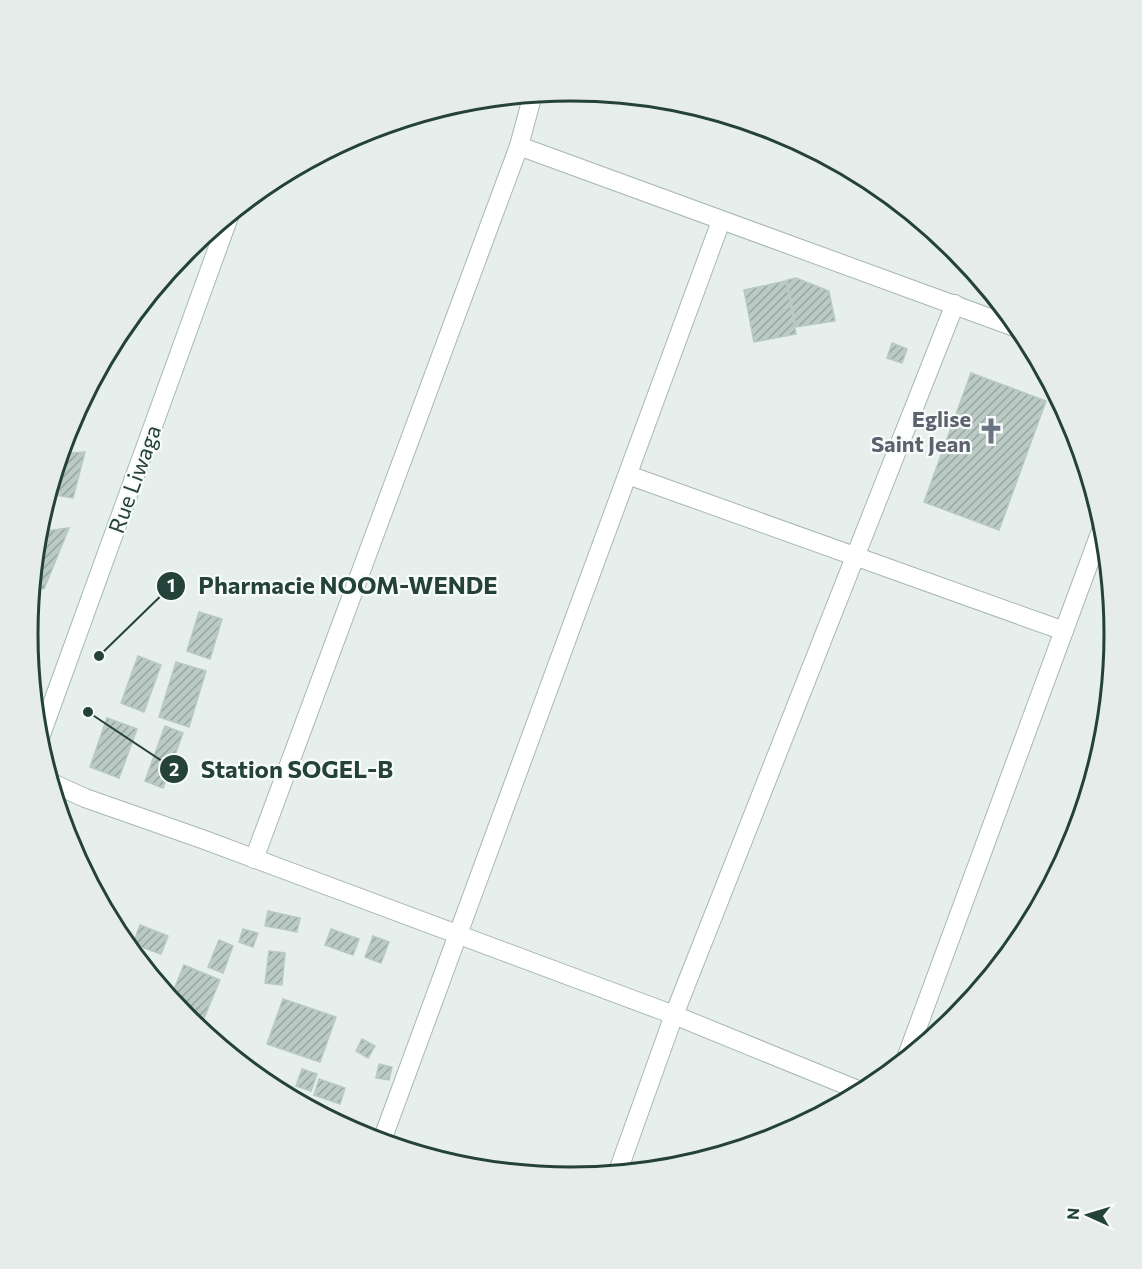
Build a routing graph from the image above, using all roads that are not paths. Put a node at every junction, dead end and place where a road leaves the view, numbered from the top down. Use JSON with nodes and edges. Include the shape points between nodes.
{"nodes":[{"id":1,"x":531,"y":103,"type":"edge"},
{"id":2,"x":519,"y":146,"type":"junction"},
{"id":3,"x":721,"y":221,"type":"junction"},
{"id":4,"x":225,"y":228,"type":"edge"},
{"id":5,"x":955,"y":304,"type":"junction"},
{"id":6,"x":1003,"y":323,"type":"edge"},
{"id":7,"x":628,"y":475,"type":"junction"},
{"id":8,"x":1096,"y":543,"type":"edge"},
{"id":9,"x":855,"y":557,"type":"junction"},
{"id":10,"x":1064,"y":631,"type":"junction"},
{"id":11,"x":45,"y":723,"type":"edge"},
{"id":12,"x":60,"y":787,"type":"edge"},
{"id":13,"x":254,"y":859,"type":"junction"},
{"id":14,"x":459,"y":934,"type":"junction"},
{"id":15,"x":674,"y":1015,"type":"junction"},
{"id":16,"x":910,"y":1046,"type":"edge"},
{"id":17,"x":852,"y":1088,"type":"edge"},
{"id":18,"x":384,"y":1134,"type":"edge"},
{"id":19,"x":620,"y":1165,"type":"edge"}],
"edges":[{"from":1,"to":2,"type":"street"},
{"from":2,"to":3,"type":"street"},
{"from":2,"to":13,"type":"street"},
{"from":3,"to":5,"type":"street"},
{"from":3,"to":7,"type":"street"},
{"from":4,"to":11,"type":"street","name":"Rue Liwaga"},
{"from":5,"to":6,"type":"street"},
{"from":5,"to":9,"type":"street"},
{"from":7,"to":9,"type":"street"},
{"from":7,"to":14,"type":"street"},
{"from":8,"to":10,"type":"street"},
{"from":9,"to":10,"type":"street"},
{"from":9,"to":15,"type":"street"},
{"from":10,"to":16,"type":"street"},
{"from":12,"to":13,"type":"street"},
{"from":13,"to":14,"type":"street"},
{"from":14,"to":15,"type":"street"},
{"from":14,"to":18,"type":"street"},
{"from":15,"to":17,"type":"street"},
{"from":15,"to":19,"type":"street"}]}
